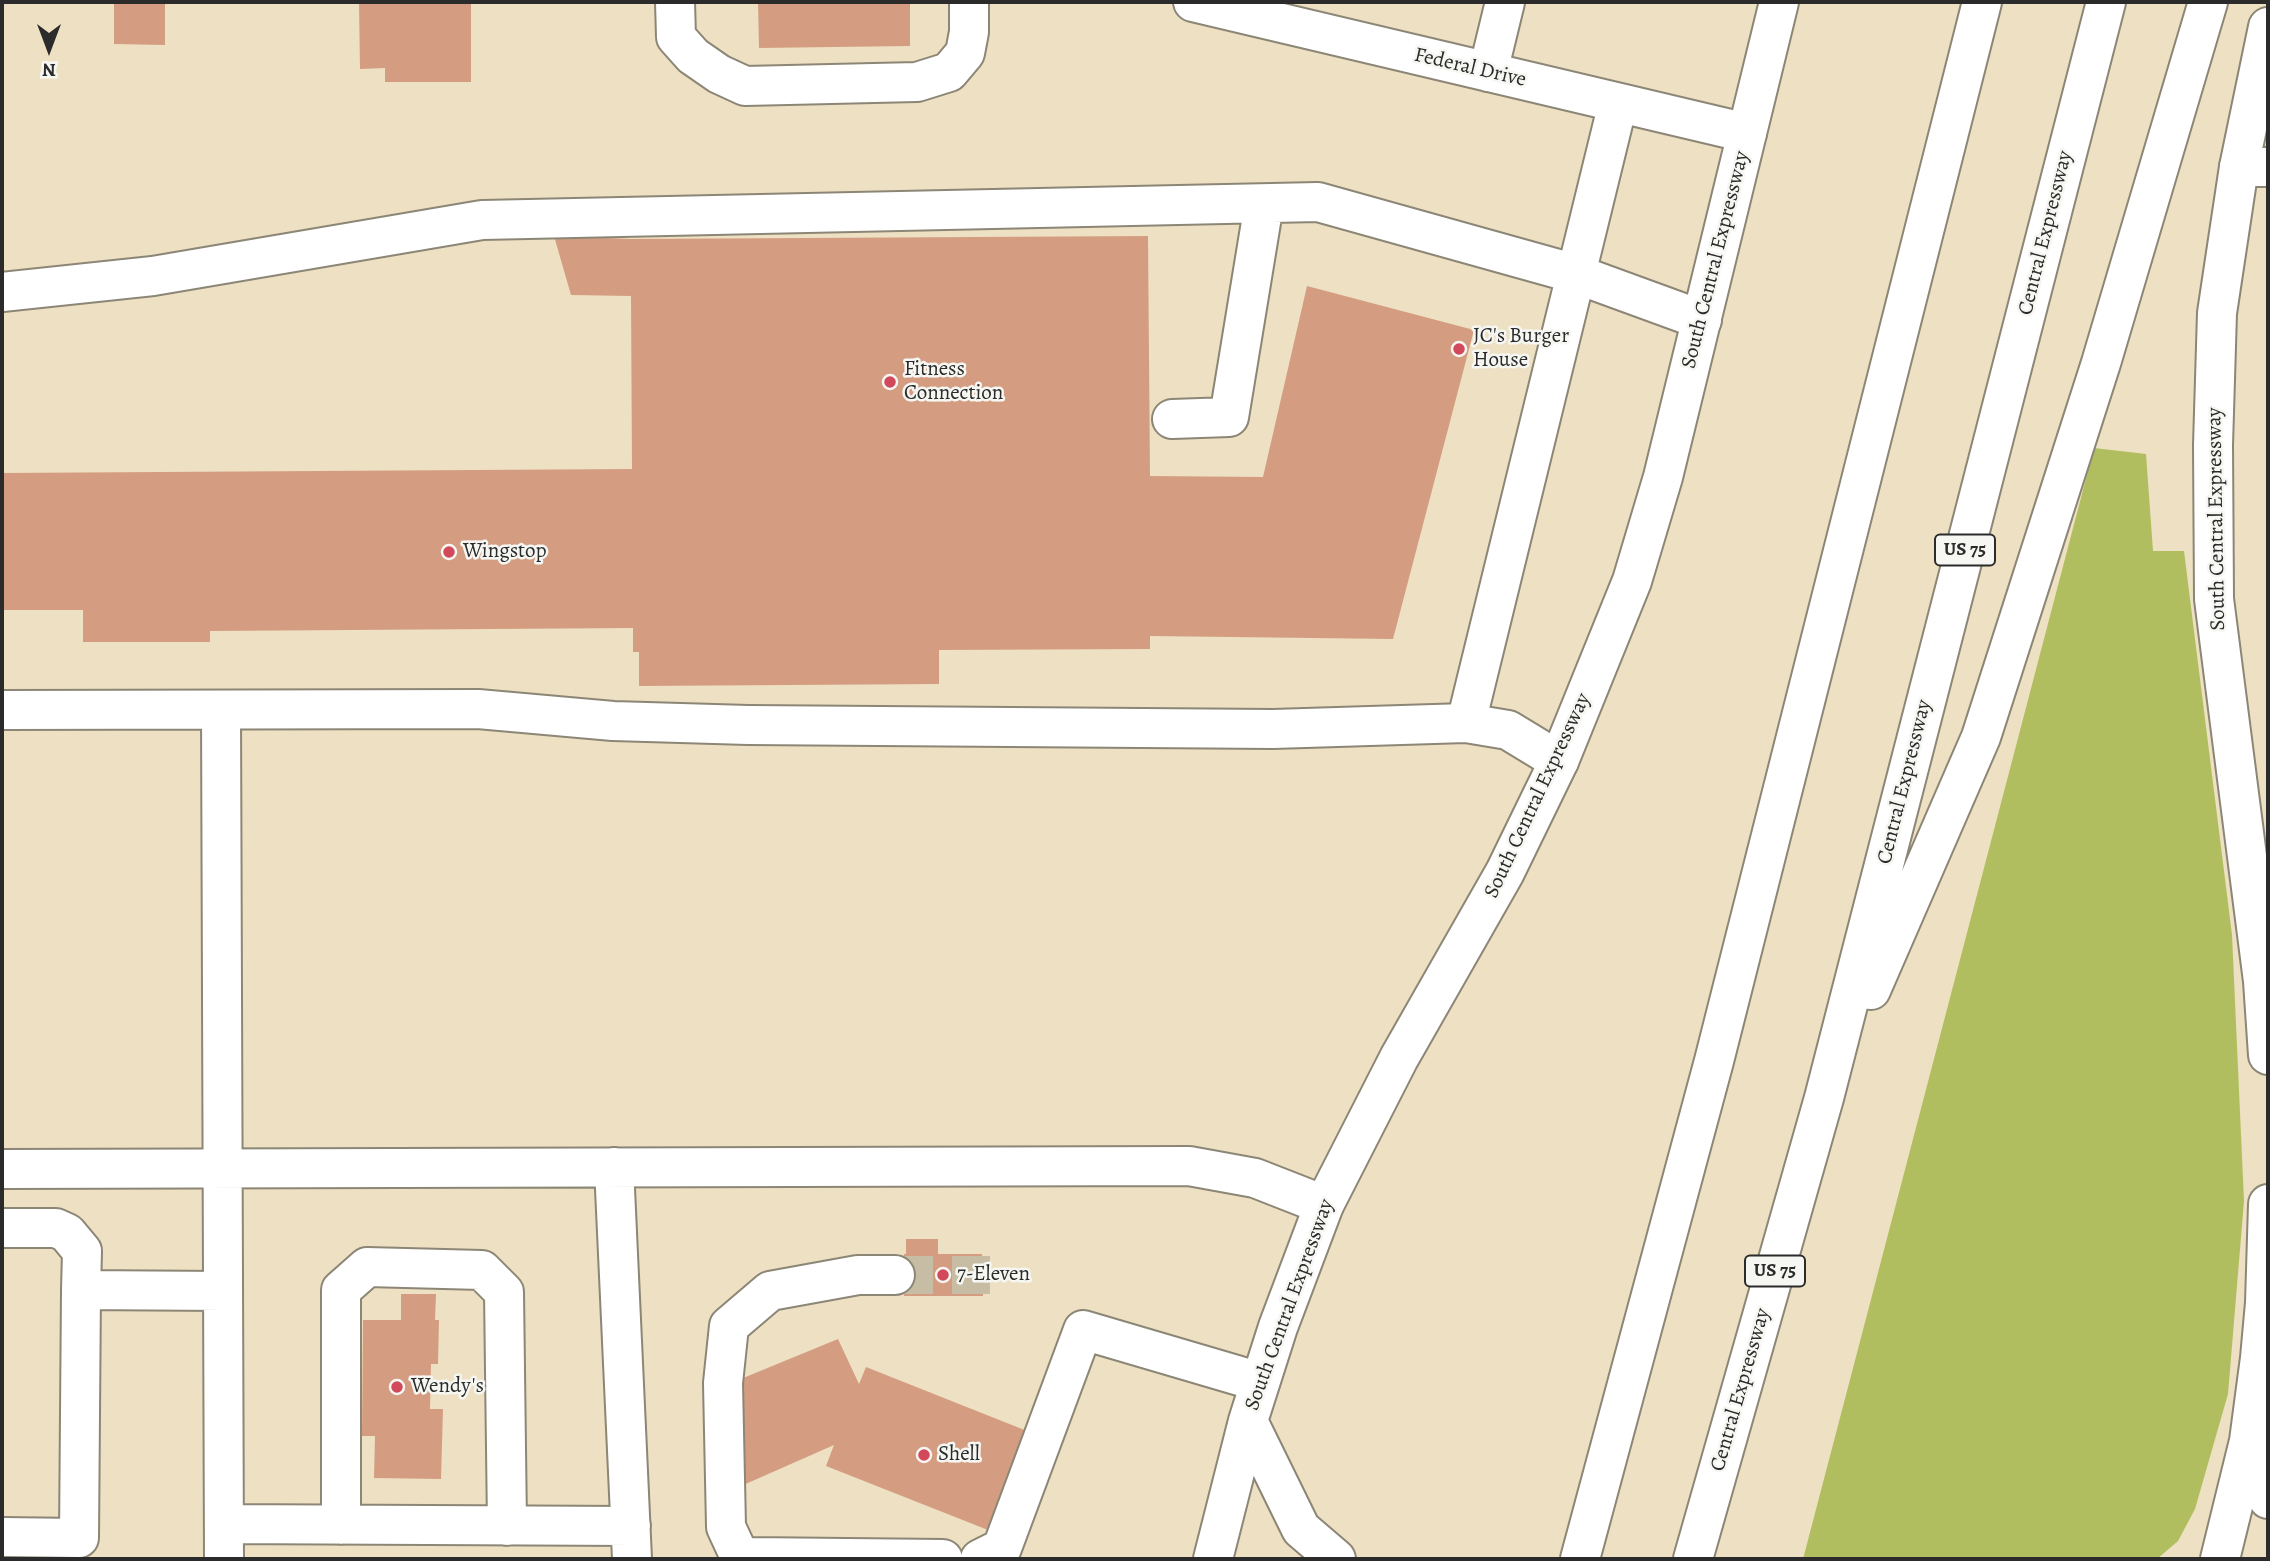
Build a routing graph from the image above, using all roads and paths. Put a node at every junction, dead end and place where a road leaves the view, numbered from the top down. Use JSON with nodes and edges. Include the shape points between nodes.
{"nodes":[{"id":1,"x":676,"y":2,"type":"edge"},
{"id":2,"x":969,"y":2,"type":"edge"},
{"id":3,"x":1193,"y":2,"type":"edge"},
{"id":4,"x":1505,"y":2,"type":"edge"},
{"id":5,"x":1779,"y":2,"type":"edge"},
{"id":6,"x":1982,"y":2,"type":"edge"},
{"id":7,"x":2106,"y":2,"type":"edge"},
{"id":8,"x":2208,"y":2,"type":"edge"},
{"id":9,"x":2268,"y":27,"type":"edge"},
{"id":10,"x":1488,"y":72,"type":"junction"},
{"id":11,"x":1618,"y":103,"type":"junction"},
{"id":12,"x":1747,"y":133,"type":"junction"},
{"id":13,"x":2254,"y":167,"type":"edge"},
{"id":14,"x":1264,"y":204,"type":"junction"},
{"id":15,"x":1576,"y":274,"type":"junction"},
{"id":16,"x":2,"y":292,"type":"edge"},
{"id":17,"x":1702,"y":320,"type":"junction"},
{"id":18,"x":1172,"y":419,"type":"dead end"},
{"id":19,"x":2,"y":710,"type":"edge"},
{"id":20,"x":221,"y":710,"type":"junction"},
{"id":21,"x":1466,"y":723,"type":"junction"},
{"id":22,"x":1559,"y":761,"type":"junction"},
{"id":23,"x":2257,"y":860,"type":"edge"},
{"id":24,"x":2265,"y":981,"type":"edge"},
{"id":25,"x":2268,"y":1055,"type":"edge"},
{"id":26,"x":1824,"y":1098,"type":"junction"},
{"id":27,"x":614,"y":1167,"type":"junction"},
{"id":28,"x":2,"y":1169,"type":"edge"},
{"id":29,"x":223,"y":1169,"type":"junction"},
{"id":30,"x":2268,"y":1204,"type":"edge"},
{"id":31,"x":1324,"y":1205,"type":"junction"},
{"id":32,"x":2,"y":1228,"type":"edge"},
{"id":33,"x":895,"y":1275,"type":"tunnel mouth"},
{"id":34,"x":81,"y":1290,"type":"junction"},
{"id":35,"x":223,"y":1291,"type":"junction"},
{"id":36,"x":2267,"y":1303,"type":"edge"},
{"id":37,"x":1260,"y":1382,"type":"junction"},
{"id":38,"x":1248,"y":1421,"type":"junction"},
{"id":39,"x":2249,"y":1441,"type":"junction"},
{"id":40,"x":2268,"y":1499,"type":"edge"},
{"id":41,"x":341,"y":1525,"type":"junction"},
{"id":42,"x":507,"y":1526,"type":"junction"},
{"id":43,"x":2,"y":1537,"type":"edge"},
{"id":44,"x":224,"y":1542,"type":"edge"},
{"id":45,"x":631,"y":1543,"type":"edge"},
{"id":46,"x":2223,"y":1547,"type":"edge"},
{"id":47,"x":853,"y":1558,"type":"edge"},
{"id":48,"x":943,"y":1559,"type":"edge"},
{"id":49,"x":980,"y":1559,"type":"edge"},
{"id":50,"x":1213,"y":1559,"type":"edge"},
{"id":51,"x":1336,"y":1559,"type":"edge"},
{"id":52,"x":1580,"y":1559,"type":"edge"},
{"id":53,"x":1693,"y":1559,"type":"edge"},
{"id":54,"x":2195,"y":1559,"type":"edge"}],
"edges":[{"from":1,"to":2,"type":"main road","via":[[676,37],[719,75],[745,86],[918,82],[949,72],[965,53]]},
{"from":3,"to":10,"type":"main road","name":"Federal Drive"},
{"from":4,"to":10,"type":"main road"},
{"from":5,"to":12,"type":"main road","name":"South Central Expressway"},
{"from":6,"to":52,"type":"main road","via":[[1714,1060]]},
{"from":7,"to":26,"type":"main road","name":"Central Expressway","number":"US 75"},
{"from":8,"to":26,"type":"main road","via":[[2101,363],[1981,737]]},
{"from":9,"to":13,"type":"main road","name":"South Central Expressway"},
{"from":10,"to":11,"type":"main road","name":"Federal Drive"},
{"from":11,"to":12,"type":"main road","name":"Federal Drive"},
{"from":11,"to":15,"type":"main road"},
{"from":12,"to":17,"type":"main road","name":"South Central Expressway"},
{"from":13,"to":23,"type":"main road","name":"South Central Expressway","via":[[2217,313],[2213,496],[2214,599]]},
{"from":14,"to":15,"type":"main road","via":[[1318,202]]},
{"from":14,"to":16,"type":"main road","via":[[482,220],[153,276]]},
{"from":14,"to":18,"type":"main road","via":[[1228,417]]},
{"from":15,"to":17,"type":"main road"},
{"from":15,"to":21,"type":"main road"},
{"from":17,"to":22,"type":"main road","name":"South Central Expressway","via":[[1632,580]]},
{"from":19,"to":20,"type":"main road"},
{"from":20,"to":21,"type":"main road","via":[[478,709],[612,721],[748,725],[1273,729]]},
{"from":20,"to":29,"type":"main road"},
{"from":21,"to":22,"type":"main road","via":[[1508,730]]},
{"from":22,"to":31,"type":"main road","name":"South Central Expressway","via":[[1505,872],[1399,1058]]},
{"from":23,"to":24,"type":"main road","name":"South Central Expressway"},
{"from":24,"to":25,"type":"main road","name":"South Central Expressway"},
{"from":26,"to":53,"type":"main road","name":"Central Expressway","number":"US 75"},
{"from":27,"to":29,"type":"main road"},
{"from":27,"to":31,"type":"main road","via":[[1189,1166],[1255,1178]]},
{"from":27,"to":45,"type":"main road"},
{"from":28,"to":29,"type":"main road"},
{"from":29,"to":35,"type":"main road"},
{"from":30,"to":36,"type":"main road"},
{"from":31,"to":37,"type":"main road","name":"South Central Expressway"},
{"from":32,"to":34,"type":"main road","via":[[56,1227],[67,1233],[82,1251]]},
{"from":33,"to":47,"type":"main road","via":[[858,1275],[770,1291],[729,1326],[723,1383],[726,1527],[739,1555]]},
{"from":34,"to":35,"type":"main road"},
{"from":34,"to":43,"type":"main road","via":[[79,1538]]},
{"from":35,"to":44,"type":"main road"},
{"from":36,"to":39,"type":"main road"},
{"from":37,"to":38,"type":"main road","name":"South Central Expressway"},
{"from":37,"to":49,"type":"main road","via":[[1083,1330],[1002,1548]]},
{"from":38,"to":50,"type":"main road","name":"South Central Expressway"},
{"from":38,"to":51,"type":"main road","via":[[1301,1529]]},
{"from":39,"to":40,"type":"main road"},
{"from":39,"to":46,"type":"main road"},
{"from":41,"to":42,"type":"main road"},
{"from":41,"to":42,"type":"main road","via":[[341,1290],[367,1267],[482,1270],[504,1292]]},
{"from":41,"to":44,"type":"main road"},
{"from":42,"to":45,"type":"main road"},
{"from":46,"to":54,"type":"main road"},
{"from":47,"to":48,"type":"main road"}]}
